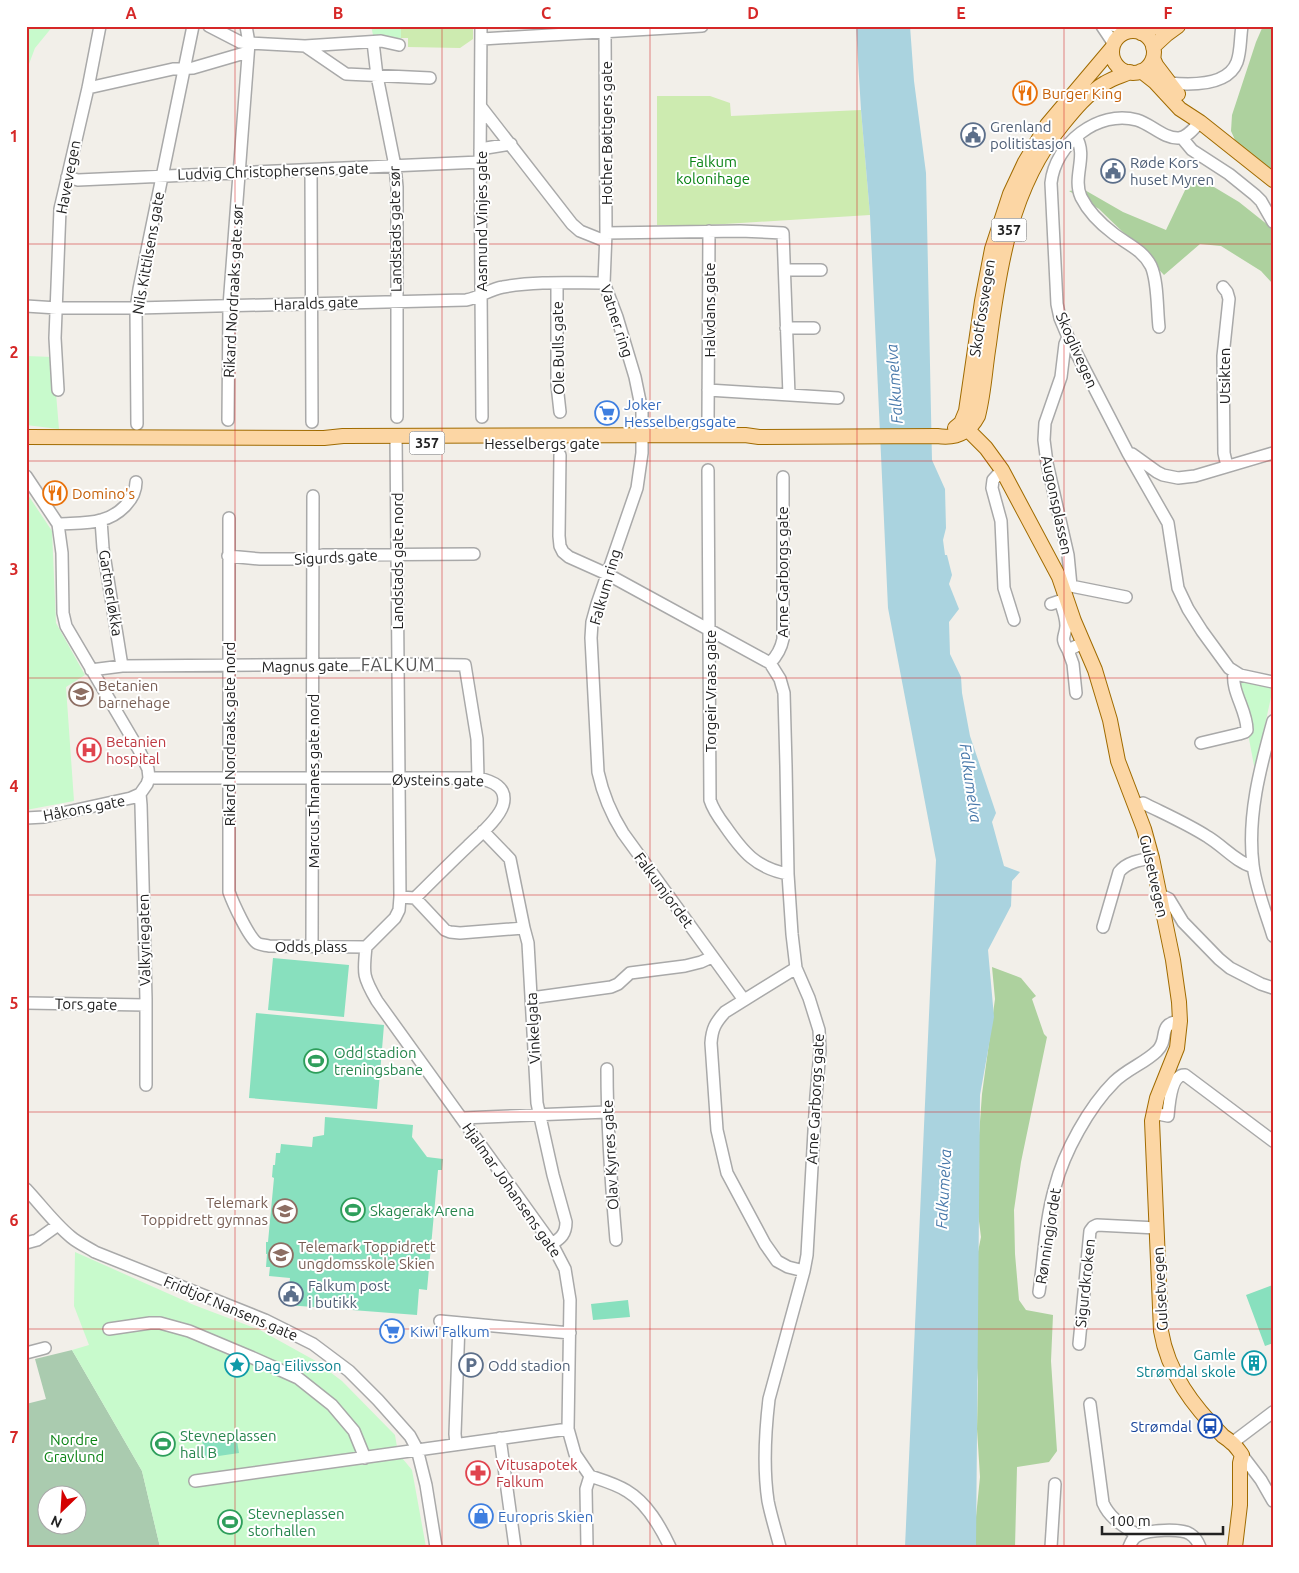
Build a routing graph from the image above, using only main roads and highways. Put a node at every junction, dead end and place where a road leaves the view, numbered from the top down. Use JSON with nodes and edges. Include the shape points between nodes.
{"nodes":[{"id":1,"x":1158,"y":26,"type":"edge"},
{"id":2,"x":1178,"y":26,"type":"edge"},
{"id":3,"x":1135,"y":32,"type":"junction"},
{"id":4,"x":1113,"y":46,"type":"junction"},
{"id":5,"x":1153,"y":53,"type":"junction"},
{"id":6,"x":1135,"y":72,"type":"junction"},
{"id":7,"x":1200,"y":122,"type":"junction"},
{"id":8,"x":1273,"y":180,"type":"edge"},
{"id":9,"x":964,"y":426,"type":"junction"},
{"id":10,"x":26,"y":437,"type":"edge"},
{"id":11,"x":161,"y":438,"type":"junction"},
{"id":12,"x":26,"y":446,"type":"edge"},
{"id":13,"x":1235,"y":1547,"type":"edge"}],
"edges":[{"from":1,"to":3,"type":"main road","number":"357"},
{"from":2,"to":5,"type":"main road","number":"357","via":[[1166,34]]},
{"from":3,"to":4,"type":"main road","number":"357","via":[[1120,36]]},
{"from":3,"to":5,"type":"main road","via":[[1149,38]]},
{"from":4,"to":6,"type":"main road","via":[[1116,64]]},
{"from":4,"to":9,"type":"main road","name":"Skotfossvegen","number":"357","via":[[1047,125],[1010,194],[992,249]]},
{"from":5,"to":6,"type":"main road","number":"357","via":[[1148,66]]},
{"from":5,"to":7,"type":"main road","via":[[1169,83]]},
{"from":6,"to":7,"type":"main road","via":[[1155,82],[1180,109]]},
{"from":6,"to":9,"type":"main road","name":"Skotfossvegen","number":"357","via":[[1106,82],[1071,114],[1041,154],[1023,190],[1004,248],[979,410],[973,424]]},
{"from":7,"to":8,"type":"main road"},
{"from":9,"to":11,"type":"main road","name":"Hesselbergs gate","number":"357","via":[[956,436],[947,438],[745,435],[642,439]]},
{"from":9,"to":13,"type":"main road","name":"Gulsetvegen","via":[[1002,470],[1067,587],[1074,621],[1095,670],[1118,761],[1152,858],[1176,977],[1180,1021],[1177,1048],[1153,1113],[1159,1312],[1164,1349],[1178,1381],[1197,1408],[1242,1455]]},
{"from":10,"to":11,"type":"main road","name":"Hesselbergs gate","number":"357"},
{"from":11,"to":12,"type":"main road","name":"Hesselbergs gate","number":"357","via":[[82,446]]}]}
